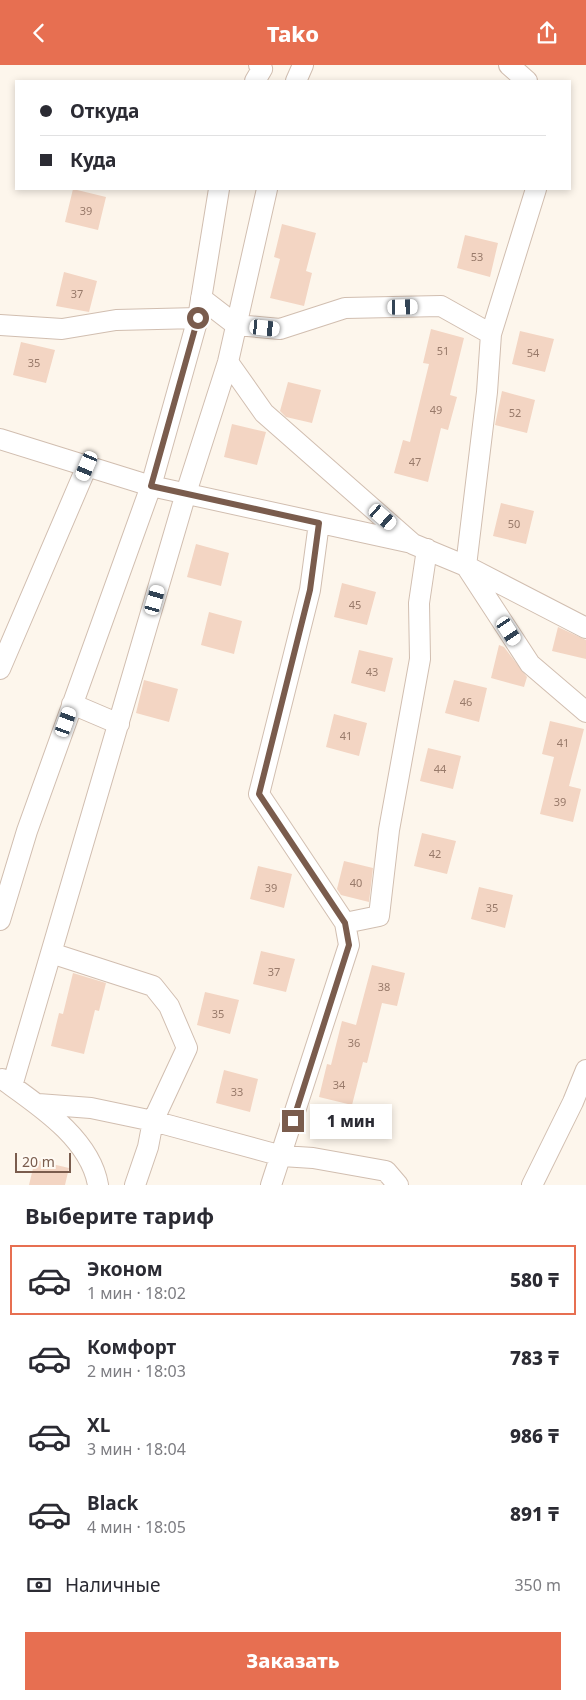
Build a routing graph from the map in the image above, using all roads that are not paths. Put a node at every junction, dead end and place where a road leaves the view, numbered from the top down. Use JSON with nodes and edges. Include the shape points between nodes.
{"nodes":[{"id":1,"x":303,"y":65,"type":"edge"},
{"id":2,"x":509,"y":65,"type":"edge"},
{"id":3,"x":296,"y":80,"type":"edge"},
{"id":4,"x":526,"y":80,"type":"edge"},
{"id":5,"x":219,"y":190,"type":"edge"},
{"id":6,"x":267,"y":190,"type":"edge"},
{"id":7,"x":536,"y":190,"type":"edge"},
{"id":8,"x":201,"y":298,"type":"junction"},
{"id":9,"x":198,"y":318,"type":"junction"},
{"id":10,"x":0,"y":325,"type":"edge"},
{"id":11,"x":236,"y":325,"type":"junction"},
{"id":12,"x":491,"y":334,"type":"junction"},
{"id":13,"x":228,"y":362,"type":"junction"},
{"id":14,"x":0,"y":439,"type":"edge"},
{"id":15,"x":87,"y":466,"type":"junction"},
{"id":16,"x":151,"y":486,"type":"junction"},
{"id":17,"x":186,"y":493,"type":"junction"},
{"id":18,"x":319,"y":523,"type":"junction"},
{"id":19,"x":420,"y":546,"type":"junction"},
{"id":20,"x":466,"y":566,"type":"junction"},
{"id":21,"x":586,"y":628,"type":"edge"},
{"id":22,"x":0,"y":669,"type":"edge"},
{"id":23,"x":72,"y":704,"type":"junction"},
{"id":24,"x":586,"y":712,"type":"edge"},
{"id":25,"x":119,"y":724,"type":"junction"},
{"id":26,"x":0,"y":920,"type":"edge"},
{"id":27,"x":345,"y":923,"type":"junction"},
{"id":28,"x":51,"y":953,"type":"junction"},
{"id":29,"x":586,"y":1070,"type":"edge"},
{"id":30,"x":6,"y":1082,"type":"edge"},
{"id":31,"x":38,"y":1104,"type":"junction"},
{"id":32,"x":153,"y":1121,"type":"junction"},
{"id":33,"x":282,"y":1156,"type":"junction"},
{"id":34,"x":98,"y":1185,"type":"edge"},
{"id":35,"x":135,"y":1185,"type":"edge"},
{"id":36,"x":271,"y":1185,"type":"edge"},
{"id":37,"x":398,"y":1185,"type":"edge"},
{"id":38,"x":532,"y":1185,"type":"edge"}],
"edges":[{"from":1,"to":3,"type":"street"},
{"from":2,"to":4,"type":"street"},
{"from":5,"to":8,"type":"street"},
{"from":6,"to":11,"type":"street"},
{"from":7,"to":12,"type":"street"},
{"from":8,"to":9,"type":"street"},
{"from":8,"to":11,"type":"street"},
{"from":9,"to":10,"type":"street","via":[[116,320],[62,329]]},
{"from":9,"to":16,"type":"street"},
{"from":11,"to":12,"type":"street","via":[[280,329],[345,309],[441,306]]},
{"from":11,"to":13,"type":"street"},
{"from":12,"to":20,"type":"street"},
{"from":13,"to":17,"type":"street"},
{"from":13,"to":19,"type":"street","via":[[264,413]]},
{"from":14,"to":15,"type":"street"},
{"from":15,"to":16,"type":"street"},
{"from":15,"to":22,"type":"street"},
{"from":16,"to":17,"type":"street"},
{"from":16,"to":23,"type":"street"},
{"from":17,"to":18,"type":"street"},
{"from":17,"to":25,"type":"street"},
{"from":18,"to":19,"type":"street"},
{"from":18,"to":27,"type":"street","via":[[310,590],[259,794]]},
{"from":19,"to":20,"type":"street"},
{"from":19,"to":27,"type":"street","via":[[420,659],[388,830],[379,916]]},
{"from":20,"to":21,"type":"street"},
{"from":20,"to":24,"type":"street","via":[[530,664]]},
{"from":23,"to":25,"type":"street"},
{"from":23,"to":26,"type":"street","via":[[27,831]]},
{"from":25,"to":28,"type":"street"},
{"from":27,"to":33,"type":"street","via":[[349,945]]},
{"from":28,"to":30,"type":"street"},
{"from":28,"to":32,"type":"street","via":[[153,986],[169,1006],[187,1048]]},
{"from":29,"to":38,"type":"street"},
{"from":30,"to":31,"type":"street"},
{"from":31,"to":32,"type":"street","via":[[91,1109]]},
{"from":31,"to":34,"type":"street","via":[[78,1143],[96,1174]]},
{"from":32,"to":33,"type":"street"},
{"from":32,"to":35,"type":"street"},
{"from":33,"to":36,"type":"street"},
{"from":33,"to":37,"type":"street","via":[[386,1171]]}]}
